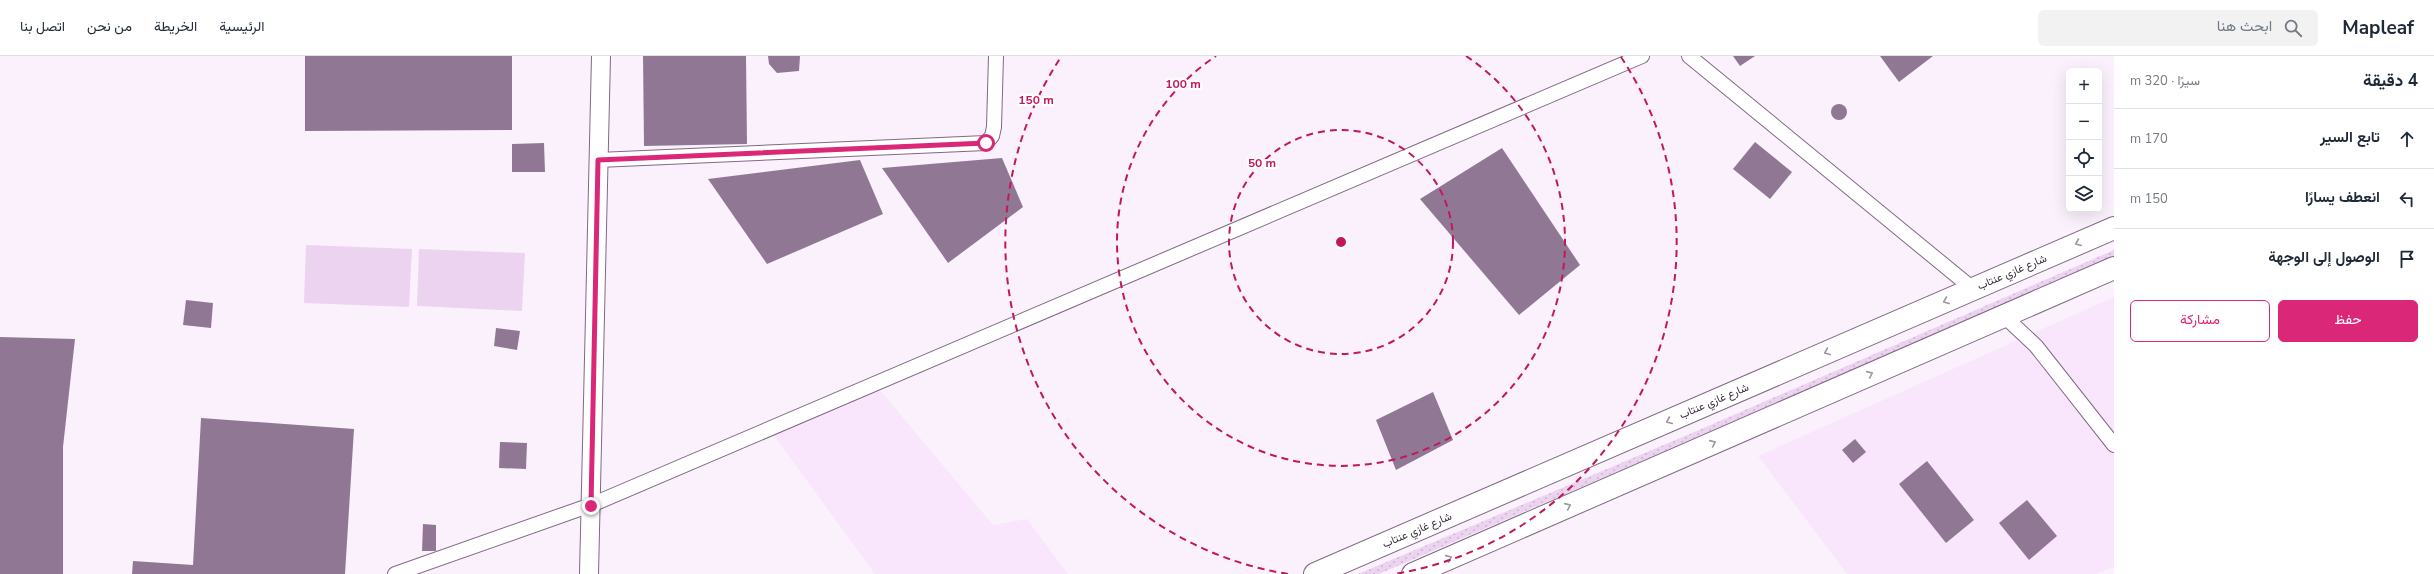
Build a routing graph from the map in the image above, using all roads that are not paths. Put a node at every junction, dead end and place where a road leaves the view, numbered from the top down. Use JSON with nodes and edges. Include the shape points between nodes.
{"nodes":[{"id":1,"x":600,"y":56,"type":"edge"},
{"id":2,"x":996,"y":56,"type":"edge"},
{"id":3,"x":1642,"y":56,"type":"edge"},
{"id":4,"x":1689,"y":56,"type":"edge"},
{"id":5,"x":598,"y":160,"type":"junction"},
{"id":6,"x":2114,"y":228,"type":"edge"},
{"id":7,"x":2114,"y":268,"type":"edge"},
{"id":8,"x":1973,"y":289,"type":"junction"},
{"id":9,"x":2004,"y":316,"type":"junction"},
{"id":10,"x":2114,"y":446,"type":"edge"},
{"id":11,"x":591,"y":506,"type":"junction"},
{"id":12,"x":396,"y":574,"type":"edge"},
{"id":13,"x":589,"y":574,"type":"edge"},
{"id":14,"x":1315,"y":574,"type":"edge"},
{"id":15,"x":1413,"y":574,"type":"edge"}],
"edges":[{"from":1,"to":5,"type":"street"},
{"from":2,"to":5,"type":"street","via":[[994,127],[992,136],[986,143]]},
{"from":3,"to":11,"type":"street"},
{"from":4,"to":8,"type":"street"},
{"from":5,"to":11,"type":"street"},
{"from":6,"to":8,"type":"highway","name":"شارع غازي عنتاب","one_way":true},
{"from":7,"to":9,"type":"highway"},
{"from":8,"to":14,"type":"highway","name":"شارع غازي عنتاب","one_way":true},
{"from":9,"to":10,"type":"street","via":[[2036,346]]},
{"from":15,"to":9,"type":"highway","one_way":true},
{"from":11,"to":12,"type":"street"},
{"from":11,"to":13,"type":"street"}]}
